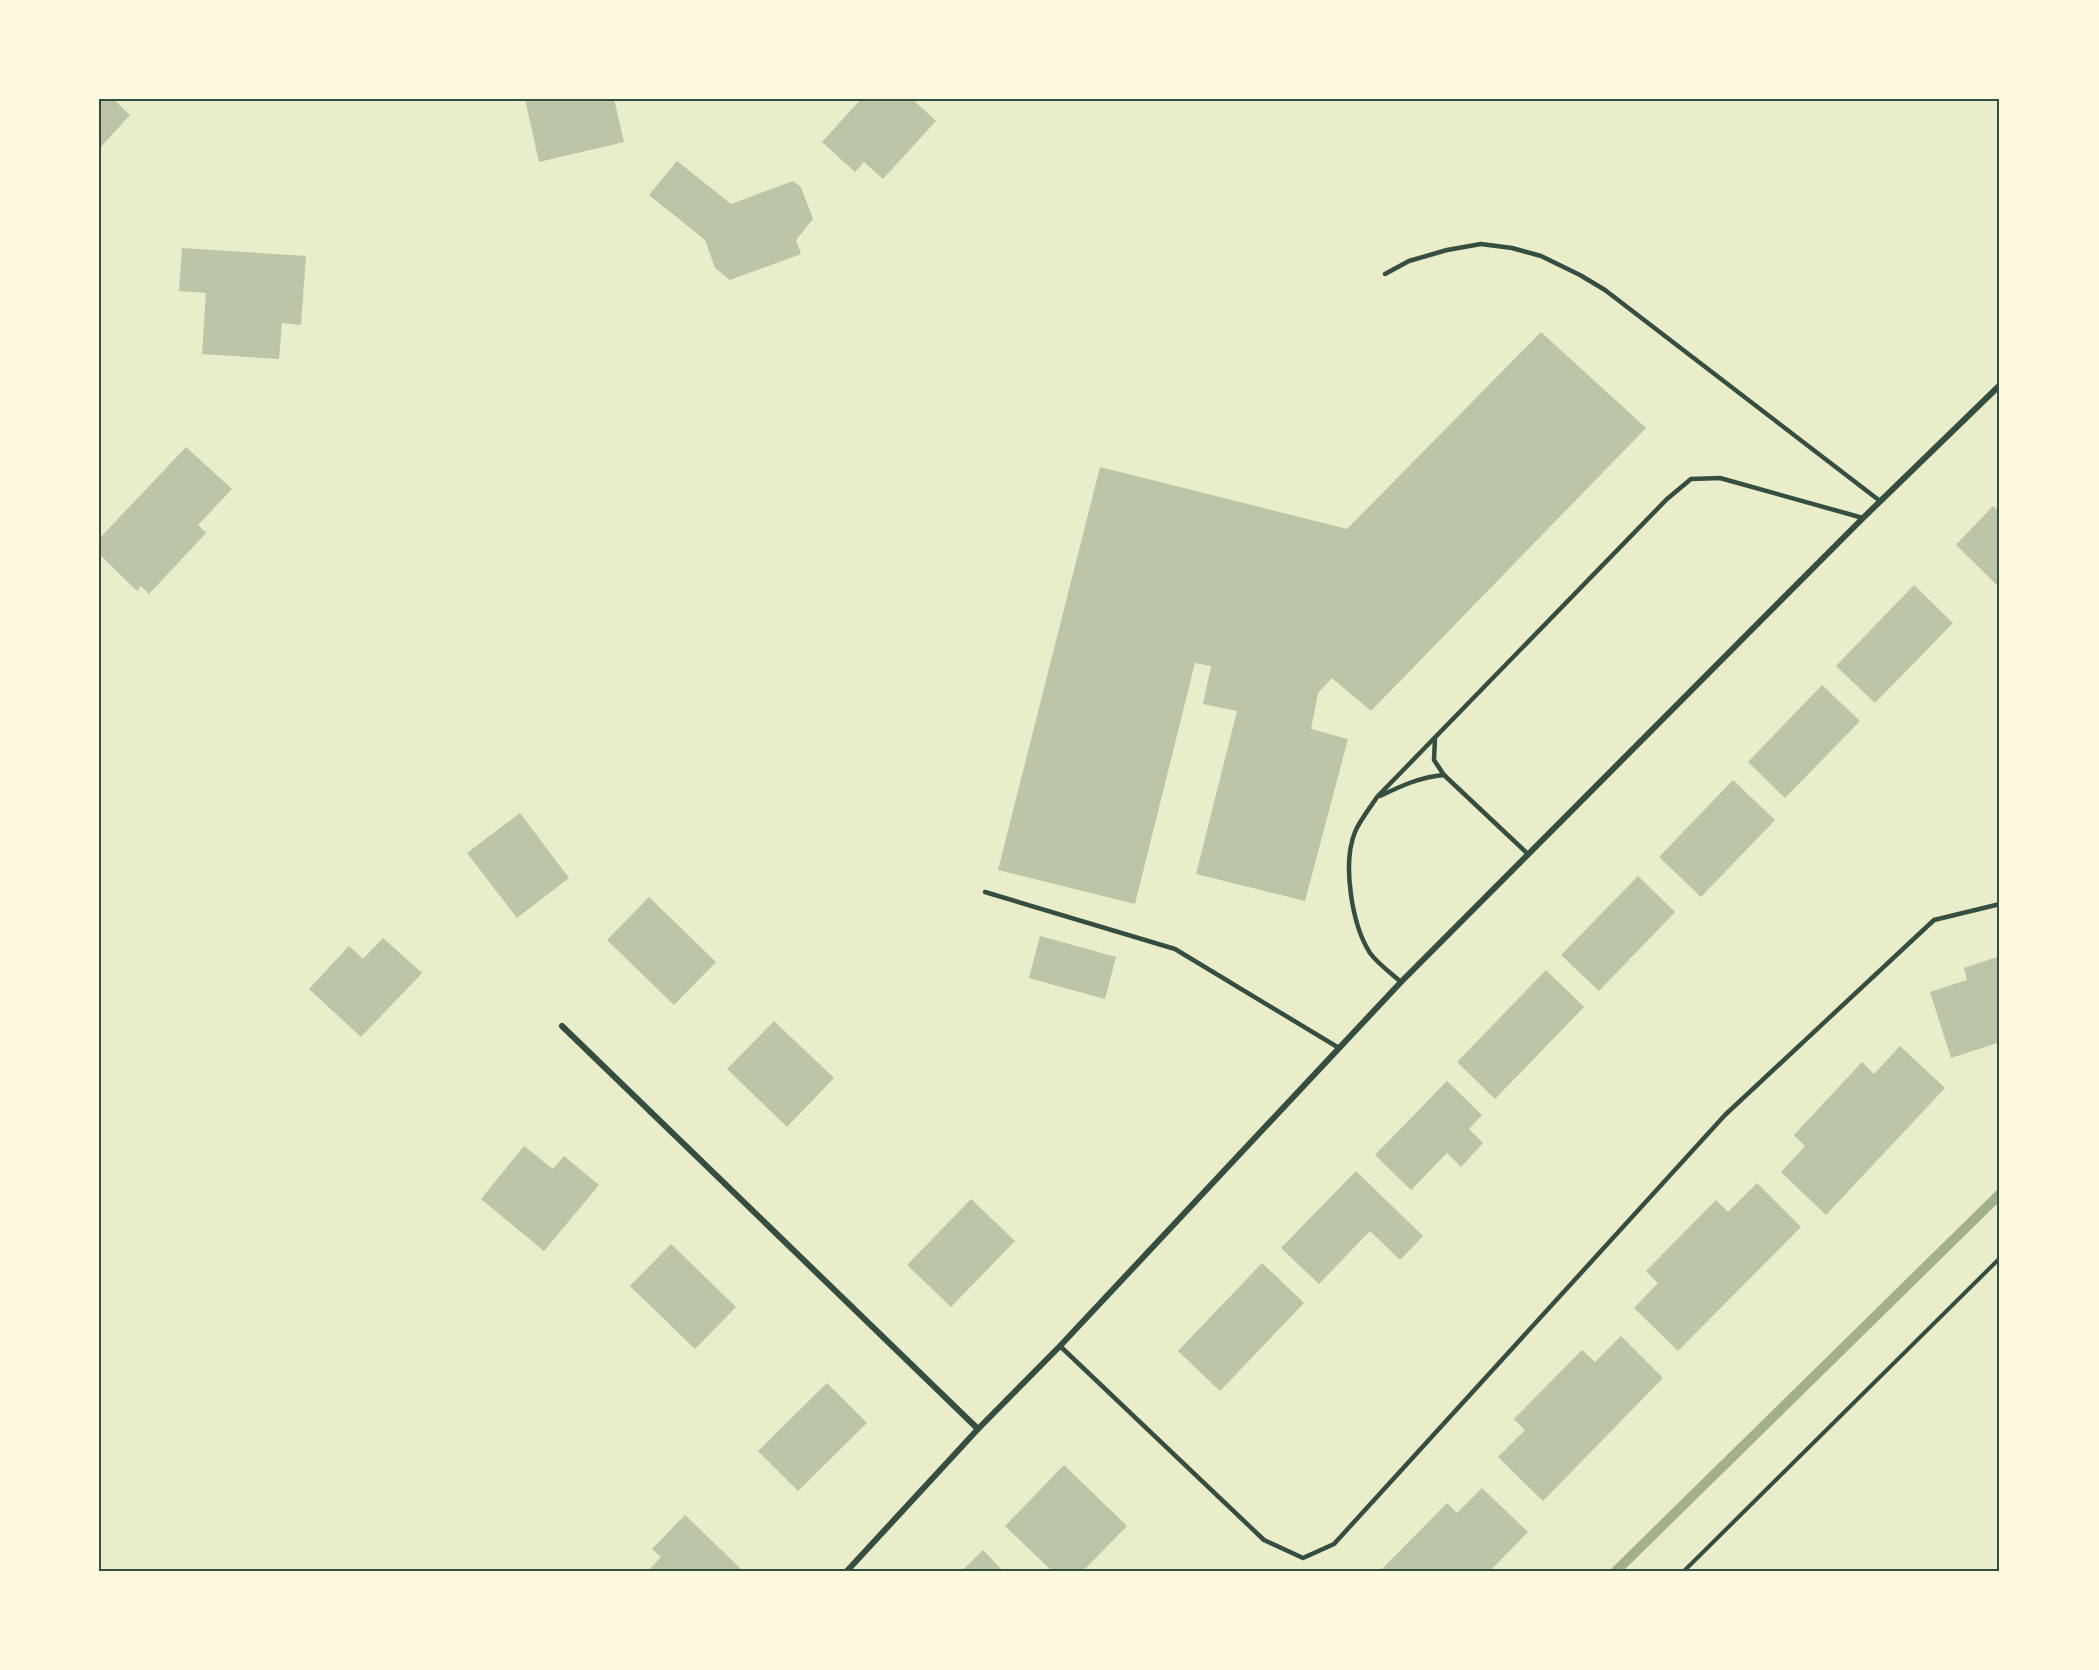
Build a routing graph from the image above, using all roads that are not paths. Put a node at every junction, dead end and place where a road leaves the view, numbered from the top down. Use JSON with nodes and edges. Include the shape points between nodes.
{"nodes":[{"id":1,"x":1385,"y":274,"type":"dead end"},
{"id":2,"x":2000,"y":386,"type":"edge"},
{"id":3,"x":1881,"y":501,"type":"junction"},
{"id":4,"x":1863,"y":518,"type":"junction"},
{"id":5,"x":1435,"y":738,"type":"junction"},
{"id":6,"x":1444,"y":775,"type":"junction"},
{"id":7,"x":1377,"y":797,"type":"junction"},
{"id":8,"x":1528,"y":854,"type":"junction"},
{"id":9,"x":985,"y":892,"type":"dead end"},
{"id":10,"x":2000,"y":904,"type":"edge"},
{"id":11,"x":1401,"y":982,"type":"junction"},
{"id":12,"x":562,"y":1026,"type":"dead end"},
{"id":13,"x":1339,"y":1048,"type":"junction"},
{"id":14,"x":1060,"y":1346,"type":"junction"},
{"id":15,"x":978,"y":1429,"type":"junction"},
{"id":16,"x":847,"y":1571,"type":"edge"}],
"edges":[{"from":1,"to":3,"type":"lane","via":[[1409,261],[1481,244],[1512,248],[1551,260],[1605,291]]},
{"from":2,"to":3,"type":"street"},
{"from":3,"to":4,"type":"street"},
{"from":4,"to":5,"type":"lane","via":[[1719,478],[1691,479],[1667,499]]},
{"from":4,"to":8,"type":"street"},
{"from":5,"to":6,"type":"lane","via":[[1434,760]]},
{"from":5,"to":7,"type":"lane"},
{"from":6,"to":7,"type":"lane","via":[[1411,782]]},
{"from":6,"to":8,"type":"lane"},
{"from":7,"to":11,"type":"lane","via":[[1355,831],[1348,859],[1350,892],[1371,954]]},
{"from":8,"to":11,"type":"street"},
{"from":9,"to":13,"type":"lane","via":[[1175,950]]},
{"from":10,"to":14,"type":"lane","via":[[1934,920],[1725,1115],[1334,1544],[1303,1558],[1264,1540]]},
{"from":11,"to":13,"type":"street"},
{"from":12,"to":15,"type":"street"},
{"from":13,"to":14,"type":"street"},
{"from":14,"to":15,"type":"street"},
{"from":15,"to":16,"type":"street"}]}
